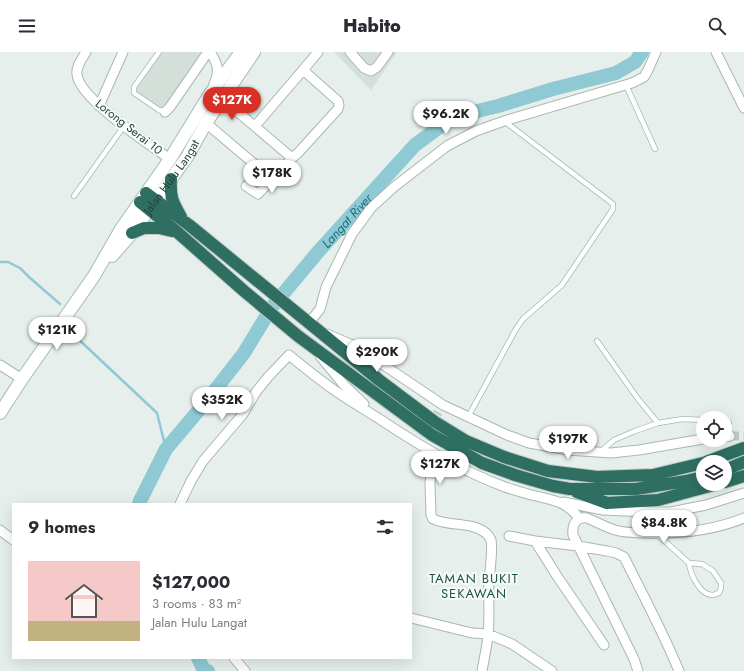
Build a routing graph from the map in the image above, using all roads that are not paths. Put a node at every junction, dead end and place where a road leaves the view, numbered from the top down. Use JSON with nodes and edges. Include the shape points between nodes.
{"nodes":[{"id":1,"x":86,"y":52,"type":"edge"},
{"id":2,"x":124,"y":52,"type":"edge"},
{"id":3,"x":159,"y":52,"type":"edge"},
{"id":4,"x":209,"y":52,"type":"edge"},
{"id":5,"x":241,"y":52,"type":"edge"},
{"id":6,"x":254,"y":52,"type":"edge"},
{"id":7,"x":318,"y":52,"type":"edge"},
{"id":8,"x":350,"y":52,"type":"edge"},
{"id":9,"x":388,"y":52,"type":"edge"},
{"id":10,"x":656,"y":52,"type":"edge"},
{"id":11,"x":716,"y":52,"type":"edge"},
{"id":12,"x":304,"y":70,"type":"junction"},
{"id":13,"x":626,"y":85,"type":"junction"},
{"id":14,"x":210,"y":94,"type":"junction"},
{"id":15,"x":222,"y":100,"type":"junction"},
{"id":16,"x":99,"y":106,"type":"junction"},
{"id":17,"x":744,"y":108,"type":"edge"},
{"id":18,"x":166,"y":112,"type":"joint"},
{"id":19,"x":504,"y":121,"type":"junction"},
{"id":20,"x":206,"y":123,"type":"junction"},
{"id":21,"x":124,"y":126,"type":"junction"},
{"id":22,"x":255,"y":126,"type":"junction"},
{"id":23,"x":654,"y":149,"type":"dead end"},
{"id":24,"x":292,"y":158,"type":"junction"},
{"id":25,"x":170,"y":159,"type":"junction"},
{"id":26,"x":171,"y":179,"type":"junction"},
{"id":27,"x":272,"y":179,"type":"junction"},
{"id":28,"x":246,"y":186,"type":"dead end"},
{"id":29,"x":74,"y":196,"type":"dead end"},
{"id":30,"x":147,"y":201,"type":"junction"},
{"id":31,"x":183,"y":221,"type":"junction"},
{"id":32,"x":176,"y":232,"type":"junction"},
{"id":33,"x":132,"y":233,"type":"junction"},
{"id":34,"x":94,"y":276,"type":"junction"},
{"id":35,"x":310,"y":323,"type":"junction"},
{"id":36,"x":597,"y":341,"type":"dead end"},
{"id":37,"x":311,"y":345,"type":"junction"},
{"id":38,"x":0,"y":365,"type":"edge"},
{"id":39,"x":22,"y":380,"type":"junction"},
{"id":40,"x":0,"y":413,"type":"edge"},
{"id":41,"x":468,"y":417,"type":"junction"},
{"id":42,"x":378,"y":418,"type":"junction"},
{"id":43,"x":696,"y":420,"type":"edge"},
{"id":44,"x":658,"y":423,"type":"junction"},
{"id":45,"x":696,"y":440,"type":"edge"},
{"id":46,"x":744,"y":448,"type":"edge"},
{"id":47,"x":600,"y":452,"type":"junction"},
{"id":48,"x":433,"y":454,"type":"junction"},
{"id":49,"x":725,"y":455,"type":"edge"},
{"id":50,"x":744,"y":462,"type":"edge"},
{"id":51,"x":696,"y":465,"type":"edge"},
{"id":52,"x":732,"y":467,"type":"edge"},
{"id":53,"x":744,"y":476,"type":"edge"},
{"id":54,"x":696,"y":479,"type":"edge"},
{"id":55,"x":732,"y":480,"type":"edge"},
{"id":56,"x":570,"y":489,"type":"junction"},
{"id":57,"x":744,"y":489,"type":"edge"},
{"id":58,"x":696,"y":490,"type":"edge"},
{"id":59,"x":744,"y":493,"type":"edge"},
{"id":60,"x":528,"y":494,"type":"junction"},
{"id":61,"x":180,"y":503,"type":"edge"},
{"id":62,"x":706,"y":505,"type":"junction"},
{"id":63,"x":579,"y":518,"type":"junction"},
{"id":64,"x":744,"y":518,"type":"edge"},
{"id":65,"x":0,"y":530,"type":"edge"},
{"id":66,"x":657,"y":534,"type":"junction"},
{"id":67,"x":509,"y":536,"type":"dead end"},
{"id":68,"x":12,"y":539,"type":"edge"},
{"id":69,"x":535,"y":541,"type":"junction"},
{"id":70,"x":578,"y":546,"type":"junction"},
{"id":71,"x":689,"y":562,"type":"junction"},
{"id":72,"x":412,"y":618,"type":"edge"},
{"id":73,"x":488,"y":634,"type":"junction"},
{"id":74,"x":604,"y":645,"type":"dead end"},
{"id":75,"x":235,"y":659,"type":"edge"},
{"id":76,"x":245,"y":671,"type":"edge"},
{"id":77,"x":482,"y":671,"type":"edge"},
{"id":78,"x":552,"y":671,"type":"edge"},
{"id":79,"x":638,"y":671,"type":"edge"},
{"id":80,"x":679,"y":671,"type":"edge"}],
"edges":[{"from":1,"to":16,"type":"street","name":"Lorong Serai 10","via":[[77,75],[80,83]]},
{"from":2,"to":16,"type":"street"},
{"from":3,"to":18,"type":"lane","via":[[134,87],[134,93]]},
{"from":4,"to":14,"type":"street","via":[[217,65],[218,75]]},
{"from":4,"to":18,"type":"street"},
{"from":5,"to":14,"type":"main road","name":"Jalan Hulu Langat"},
{"from":6,"to":15,"type":"main road","name":"Jalan Hulu Langat"},
{"from":7,"to":12,"type":"street"},
{"from":8,"to":9,"type":"street","via":[[364,68],[371,71]]},
{"from":10,"to":13,"type":"street","via":[[644,77]]},
{"from":11,"to":17,"type":"street"},
{"from":12,"to":22,"type":"street"},
{"from":12,"to":24,"type":"street","via":[[339,105]]},
{"from":13,"to":19,"type":"street"},
{"from":13,"to":23,"type":"lane"},
{"from":14,"to":25,"type":"main road","name":"Jalan Hulu Langat"},
{"from":15,"to":20,"type":"main road","name":"Jalan Hulu Langat"},
{"from":15,"to":22,"type":"street"},
{"from":16,"to":21,"type":"street","name":"Lorong Serai 10"},
{"from":19,"to":35,"type":"street","via":[[476,131],[447,146],[371,208],[352,234],[326,286],[320,309]]},
{"from":19,"to":41,"type":"lane","via":[[613,204],[613,209],[562,285],[523,319],[516,329]]},
{"from":20,"to":26,"type":"main road","name":"Jalan Hulu Langat"},
{"from":20,"to":27,"type":"street"},
{"from":21,"to":25,"type":"street","name":"Lorong Serai 10"},
{"from":21,"to":29,"type":"lane"},
{"from":22,"to":24,"type":"street"},
{"from":24,"to":27,"type":"street"},
{"from":25,"to":30,"type":"main road","name":"Jalan Hulu Langat"},
{"from":26,"to":30,"type":"main road","name":"Jalan Hulu Langat"},
{"from":26,"to":31,"type":"highway","via":[[170,194]]},
{"from":27,"to":28,"type":"street","via":[[258,194]]},
{"from":30,"to":31,"type":"highway"},
{"from":30,"to":32,"type":"highway"},
{"from":30,"to":33,"type":"main road","name":"Jalan Hulu Langat"},
{"from":30,"to":34,"type":"main road","name":"Jalan Hulu Langat","via":[[121,229]]},
{"from":31,"to":35,"type":"highway"},
{"from":32,"to":33,"type":"highway","via":[[144,228]]},
{"from":32,"to":37,"type":"highway"},
{"from":33,"to":34,"type":"main road","name":"Jalan Hulu Langat"},
{"from":34,"to":39,"type":"main road","name":"Jalan Hulu Langat"},
{"from":35,"to":41,"type":"street","via":[[357,347],[441,408]]},
{"from":35,"to":51,"type":"highway","via":[[436,422],[466,441],[504,458],[548,471],[597,477],[653,475]]},
{"from":36,"to":44,"type":"lane"},
{"from":37,"to":42,"type":"street","via":[[343,384]]},
{"from":37,"to":56,"type":"highway","via":[[432,435],[482,463],[515,475]]},
{"from":38,"to":39,"type":"street"},
{"from":39,"to":40,"type":"main road","name":"Jalan Hulu Langat"},
{"from":41,"to":47,"type":"street","via":[[529,444]]},
{"from":42,"to":48,"type":"street","via":[[420,441]]},
{"from":42,"to":61,"type":"street","via":[[339,393],[289,355],[268,377],[243,414],[203,461]]},
{"from":43,"to":44,"type":"lane"},
{"from":44,"to":47,"type":"lane","via":[[614,440]]},
{"from":45,"to":47,"type":"street","via":[[639,450]]},
{"from":46,"to":49,"type":"highway"},
{"from":48,"to":60,"type":"street","via":[[505,487]]},
{"from":48,"to":73,"type":"street","via":[[430,514],[433,519],[473,527],[487,534],[491,540]]},
{"from":50,"to":52,"type":"highway"},
{"from":53,"to":55,"type":"highway"},
{"from":54,"to":56,"type":"highway","via":[[636,488]]},
{"from":56,"to":58,"type":"highway","via":[[607,504],[658,500]]},
{"from":57,"to":62,"type":"street"},
{"from":59,"to":62,"type":"street"},
{"from":60,"to":62,"type":"street","via":[[603,510],[633,512],[671,512]]},
{"from":60,"to":63,"type":"street","via":[[567,506]]},
{"from":63,"to":66,"type":"street","via":[[587,518],[614,530]]},
{"from":63,"to":70,"type":"street","via":[[573,530]]},
{"from":64,"to":66,"type":"street","via":[[730,524],[689,533]]},
{"from":65,"to":68,"type":"street"},
{"from":66,"to":71,"type":"lane"},
{"from":67,"to":69,"type":"street"},
{"from":69,"to":70,"type":"street"},
{"from":69,"to":74,"type":"street"},
{"from":70,"to":79,"type":"street"},
{"from":70,"to":80,"type":"street","via":[[616,553],[624,557]]},
{"from":71,"to":71,"type":"lane","via":[[698,586],[705,593],[719,593],[721,583],[713,571],[702,564]]},
{"from":72,"to":73,"type":"street","via":[[472,633]]},
{"from":73,"to":77,"type":"street"},
{"from":73,"to":78,"type":"street","via":[[512,644]]},
{"from":75,"to":76,"type":"street"}]}
